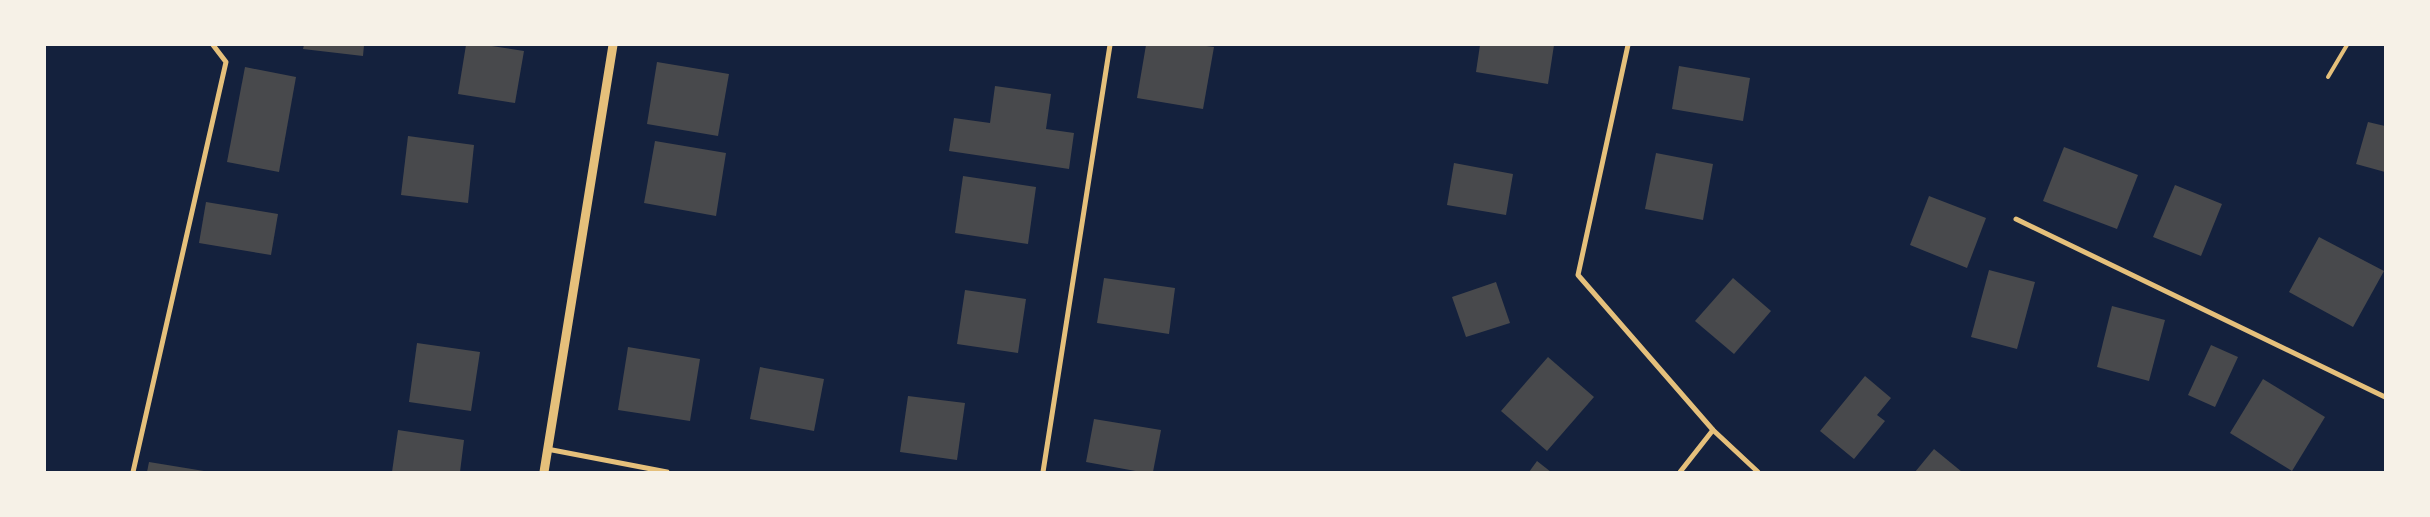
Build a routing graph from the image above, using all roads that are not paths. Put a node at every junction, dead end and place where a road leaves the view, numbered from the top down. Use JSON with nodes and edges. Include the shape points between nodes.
{"nodes":[{"id":1,"x":213,"y":45,"type":"edge"},
{"id":2,"x":613,"y":45,"type":"edge"},
{"id":3,"x":1110,"y":45,"type":"edge"},
{"id":4,"x":1628,"y":45,"type":"edge"},
{"id":5,"x":2347,"y":45,"type":"edge"},
{"id":6,"x":2328,"y":77,"type":"dead end"},
{"id":7,"x":2016,"y":219,"type":"dead end"},
{"id":8,"x":2385,"y":397,"type":"edge"},
{"id":9,"x":1713,"y":430,"type":"junction"},
{"id":10,"x":547,"y":449,"type":"junction"},
{"id":11,"x":133,"y":472,"type":"edge"},
{"id":12,"x":544,"y":472,"type":"edge"},
{"id":13,"x":667,"y":472,"type":"edge"},
{"id":14,"x":1043,"y":472,"type":"edge"},
{"id":15,"x":1680,"y":472,"type":"edge"},
{"id":16,"x":1758,"y":472,"type":"edge"}],
"edges":[{"from":1,"to":11,"type":"street","via":[[226,62]]},
{"from":2,"to":10,"type":"street"},
{"from":3,"to":14,"type":"street"},
{"from":4,"to":9,"type":"street","via":[[1578,275]]},
{"from":5,"to":6,"type":"lane"},
{"from":7,"to":8,"type":"street"},
{"from":9,"to":15,"type":"street"},
{"from":9,"to":16,"type":"street"},
{"from":10,"to":12,"type":"street"},
{"from":10,"to":13,"type":"street"}]}
